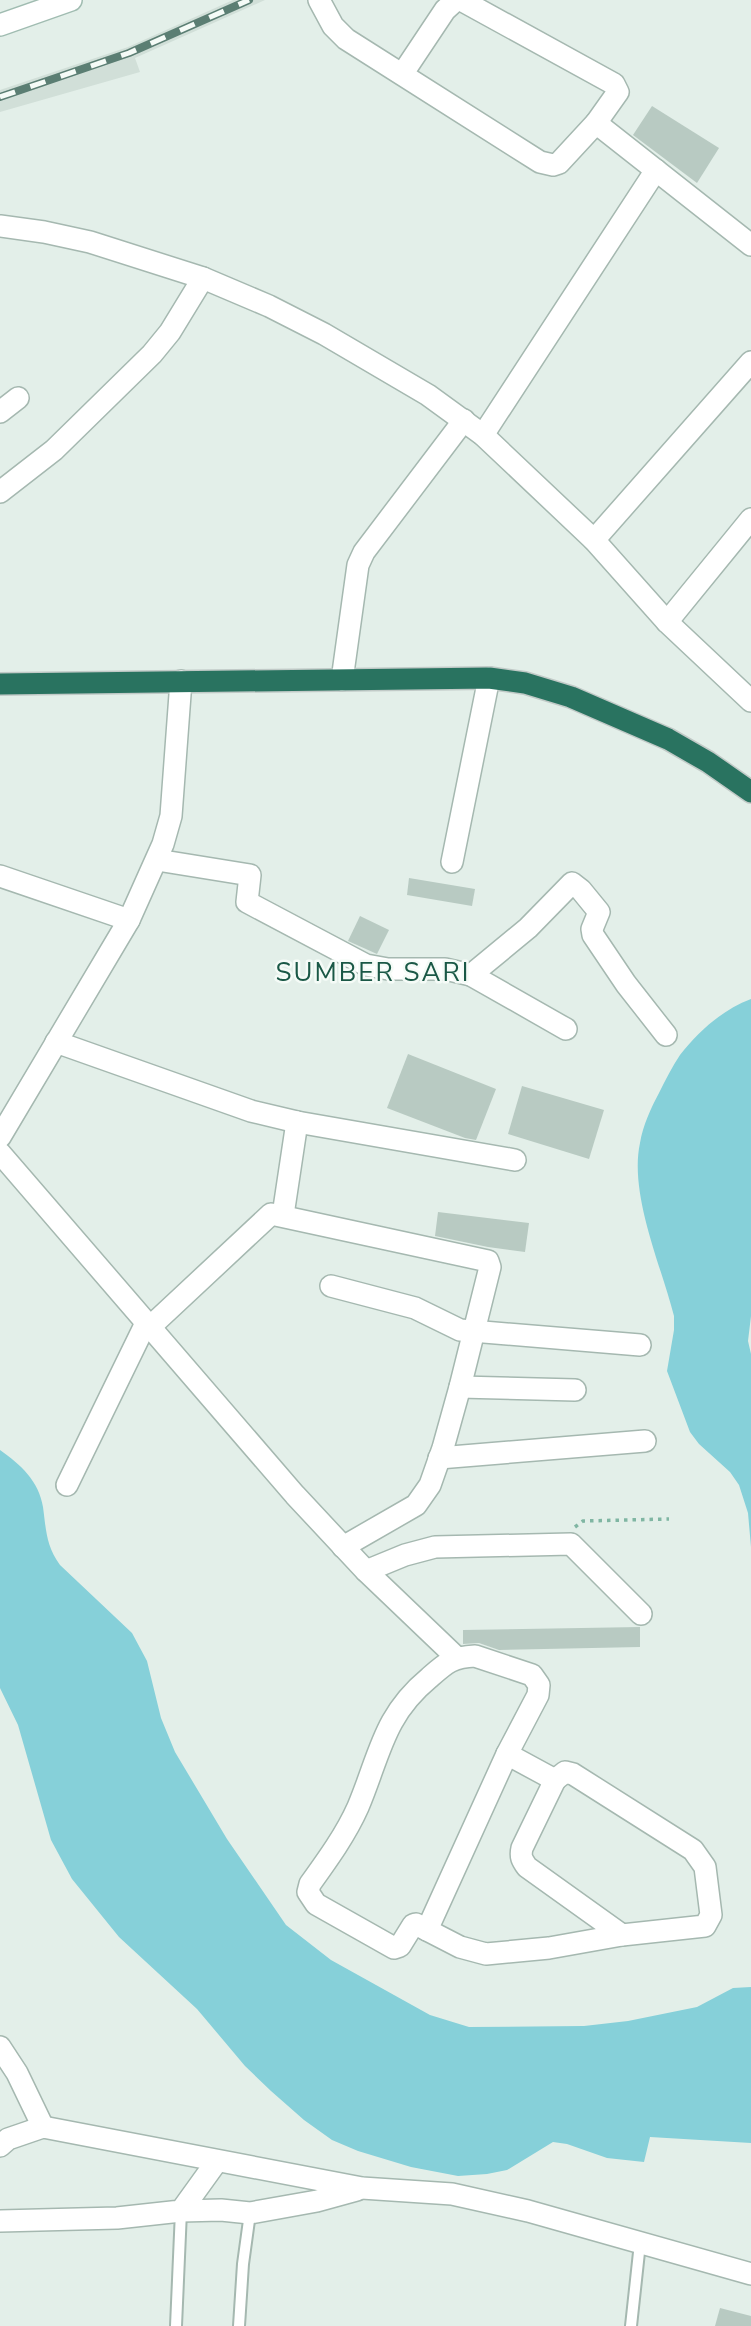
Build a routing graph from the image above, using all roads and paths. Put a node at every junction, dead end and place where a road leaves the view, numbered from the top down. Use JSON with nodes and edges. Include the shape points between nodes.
{"nodes":[{"id":1,"x":71,"y":0,"type":"edge"},
{"id":2,"x":318,"y":0,"type":"edge"},
{"id":3,"x":462,"y":0,"type":"edge"},
{"id":4,"x":0,"y":25,"type":"edge"},
{"id":5,"x":403,"y":73,"type":"junction"},
{"id":6,"x":596,"y":123,"type":"junction"},
{"id":7,"x":656,"y":170,"type":"junction"},
{"id":8,"x":0,"y":226,"type":"edge"},
{"id":9,"x":751,"y":246,"type":"edge"},
{"id":10,"x":203,"y":278,"type":"junction"},
{"id":11,"x":751,"y":362,"type":"edge"},
{"id":12,"x":18,"y":397,"type":"dead end"},
{"id":13,"x":0,"y":412,"type":"edge"},
{"id":14,"x":464,"y":420,"type":"junction"},
{"id":15,"x":483,"y":435,"type":"junction"},
{"id":16,"x":0,"y":492,"type":"edge"},
{"id":17,"x":751,"y":519,"type":"edge"},
{"id":18,"x":594,"y":540,"type":"junction"},
{"id":19,"x":667,"y":622,"type":"junction"},
{"id":20,"x":489,"y":678,"type":"junction"},
{"id":21,"x":342,"y":680,"type":"junction"},
{"id":22,"x":181,"y":681,"type":"junction"},
{"id":23,"x":0,"y":684,"type":"edge"},
{"id":24,"x":751,"y":701,"type":"edge"},
{"id":25,"x":751,"y":792,"type":"edge"},
{"id":26,"x":157,"y":860,"type":"junction"},
{"id":27,"x":452,"y":862,"type":"dead end"},
{"id":28,"x":0,"y":876,"type":"edge"},
{"id":29,"x":129,"y":920,"type":"junction"},
{"id":30,"x":471,"y":975,"type":"junction"},
{"id":31,"x":566,"y":1029,"type":"dead end"},
{"id":32,"x":666,"y":1035,"type":"dead end"},
{"id":33,"x":55,"y":1042,"type":"junction"},
{"id":34,"x":297,"y":1122,"type":"junction"},
{"id":35,"x":0,"y":1137,"type":"edge"},
{"id":36,"x":0,"y":1153,"type":"edge"},
{"id":37,"x":515,"y":1160,"type":"dead end"},
{"id":38,"x":283,"y":1215,"type":"junction"},
{"id":39,"x":331,"y":1286,"type":"dead end"},
{"id":40,"x":148,"y":1325,"type":"junction"},
{"id":41,"x":474,"y":1332,"type":"junction"},
{"id":42,"x":640,"y":1345,"type":"dead end"},
{"id":43,"x":460,"y":1387,"type":"junction"},
{"id":44,"x":575,"y":1390,"type":"dead end"},
{"id":45,"x":645,"y":1441,"type":"dead end"},
{"id":46,"x":439,"y":1458,"type":"junction"},
{"id":47,"x":67,"y":1485,"type":"dead end"},
{"id":48,"x":669,"y":1519,"type":"dead end"},
{"id":49,"x":571,"y":1544,"type":"junction"},
{"id":50,"x":343,"y":1547,"type":"junction"},
{"id":51,"x":366,"y":1571,"type":"junction"},
{"id":52,"x":641,"y":1614,"type":"dead end"},
{"id":53,"x":456,"y":1657,"type":"junction"},
{"id":54,"x":508,"y":1754,"type":"junction"},
{"id":55,"x":555,"y":1780,"type":"junction"},
{"id":56,"x":428,"y":1930,"type":"junction"},
{"id":57,"x":622,"y":1935,"type":"junction"},
{"id":58,"x":0,"y":2047,"type":"edge"},
{"id":59,"x":43,"y":2127,"type":"junction"},
{"id":60,"x":0,"y":2146,"type":"edge"},
{"id":61,"x":217,"y":2161,"type":"junction"},
{"id":62,"x":362,"y":2188,"type":"junction"},
{"id":63,"x":181,"y":2211,"type":"junction"},
{"id":64,"x":250,"y":2213,"type":"junction"},
{"id":65,"x":0,"y":2221,"type":"edge"},
{"id":66,"x":640,"y":2243,"type":"junction"},
{"id":67,"x":751,"y":2274,"type":"edge"},
{"id":68,"x":176,"y":2326,"type":"edge"},
{"id":69,"x":239,"y":2326,"type":"edge"},
{"id":70,"x":631,"y":2326,"type":"edge"}],
"edges":[{"from":1,"to":4,"type":"street"},
{"from":2,"to":5,"type":"street","via":[[346,39]]},
{"from":3,"to":5,"type":"street","via":[[445,10]]},
{"from":3,"to":6,"type":"street","via":[[614,85],[618,92]]},
{"from":5,"to":6,"type":"street","via":[[547,165],[559,163]]},
{"from":6,"to":7,"type":"street"},
{"from":7,"to":9,"type":"street"},
{"from":7,"to":15,"type":"street"},
{"from":8,"to":10,"type":"street","via":[[90,242]]},
{"from":10,"to":14,"type":"street","via":[[324,334]]},
{"from":10,"to":16,"type":"street","via":[[152,354],[54,450]]},
{"from":11,"to":18,"type":"street"},
{"from":12,"to":13,"type":"street"},
{"from":14,"to":15,"type":"street"},
{"from":14,"to":21,"type":"street","via":[[364,552],[358,565]]},
{"from":15,"to":18,"type":"street"},
{"from":17,"to":19,"type":"street"},
{"from":18,"to":19,"type":"street"},
{"from":19,"to":24,"type":"street"},
{"from":20,"to":21,"type":"highway"},
{"from":20,"to":25,"type":"highway","via":[[571,697],[708,761]]},
{"from":20,"to":27,"type":"street"},
{"from":21,"to":22,"type":"highway"},
{"from":22,"to":23,"type":"highway"},
{"from":22,"to":26,"type":"street","via":[[171,816]]},
{"from":26,"to":29,"type":"street"},
{"from":26,"to":30,"type":"street","via":[[250,875],[247,902],[366,965]]},
{"from":28,"to":29,"type":"street"},
{"from":29,"to":33,"type":"street"},
{"from":30,"to":31,"type":"street"},
{"from":30,"to":32,"type":"street","via":[[528,928],[572,883],[599,912],[593,935]]},
{"from":33,"to":34,"type":"street","via":[[251,1111]]},
{"from":33,"to":35,"type":"street"},
{"from":34,"to":37,"type":"street"},
{"from":34,"to":38,"type":"street"},
{"from":36,"to":40,"type":"street"},
{"from":38,"to":40,"type":"street","via":[[267,1216]]},
{"from":38,"to":41,"type":"street","via":[[485,1259],[490,1267]]},
{"from":39,"to":41,"type":"street","via":[[415,1308],[453,1328]]},
{"from":40,"to":47,"type":"street"},
{"from":40,"to":50,"type":"street"},
{"from":41,"to":42,"type":"street"},
{"from":41,"to":43,"type":"street"},
{"from":43,"to":44,"type":"street"},
{"from":43,"to":46,"type":"street"},
{"from":45,"to":46,"type":"street"},
{"from":46,"to":50,"type":"street","via":[[430,1485],[416,1505]]},
{"from":48,"to":49,"type":"path","via":[[583,1521],[574,1529]]},
{"from":49,"to":51,"type":"street","via":[[435,1547]]},
{"from":49,"to":52,"type":"street"},
{"from":50,"to":51,"type":"street"},
{"from":51,"to":53,"type":"street"},
{"from":53,"to":54,"type":"street","via":[[475,1656],[506,1664],[537,1679],[538,1695]]},
{"from":53,"to":56,"type":"street","via":[[413,1691],[398,1710],[376,1754],[358,1807],[308,1892],[316,1904],[394,1948],[413,1925]]},
{"from":54,"to":55,"type":"street"},
{"from":54,"to":56,"type":"street"},
{"from":55,"to":57,"type":"street","via":[[520,1856],[527,1867]]},
{"from":55,"to":57,"type":"street","via":[[565,1772],[573,1774],[685,1844],[705,1867],[710,1915],[705,1926]]},
{"from":56,"to":57,"type":"street","via":[[485,1954]]},
{"from":58,"to":59,"type":"street"},
{"from":59,"to":60,"type":"street"},
{"from":59,"to":61,"type":"street"},
{"from":61,"to":62,"type":"street"},
{"from":61,"to":63,"type":"street"},
{"from":62,"to":64,"type":"street"},
{"from":62,"to":66,"type":"street","via":[[452,2194]]},
{"from":63,"to":64,"type":"street"},
{"from":63,"to":65,"type":"street"},
{"from":63,"to":68,"type":"lane"},
{"from":64,"to":69,"type":"lane"},
{"from":66,"to":67,"type":"street"},
{"from":66,"to":70,"type":"lane"}]}
